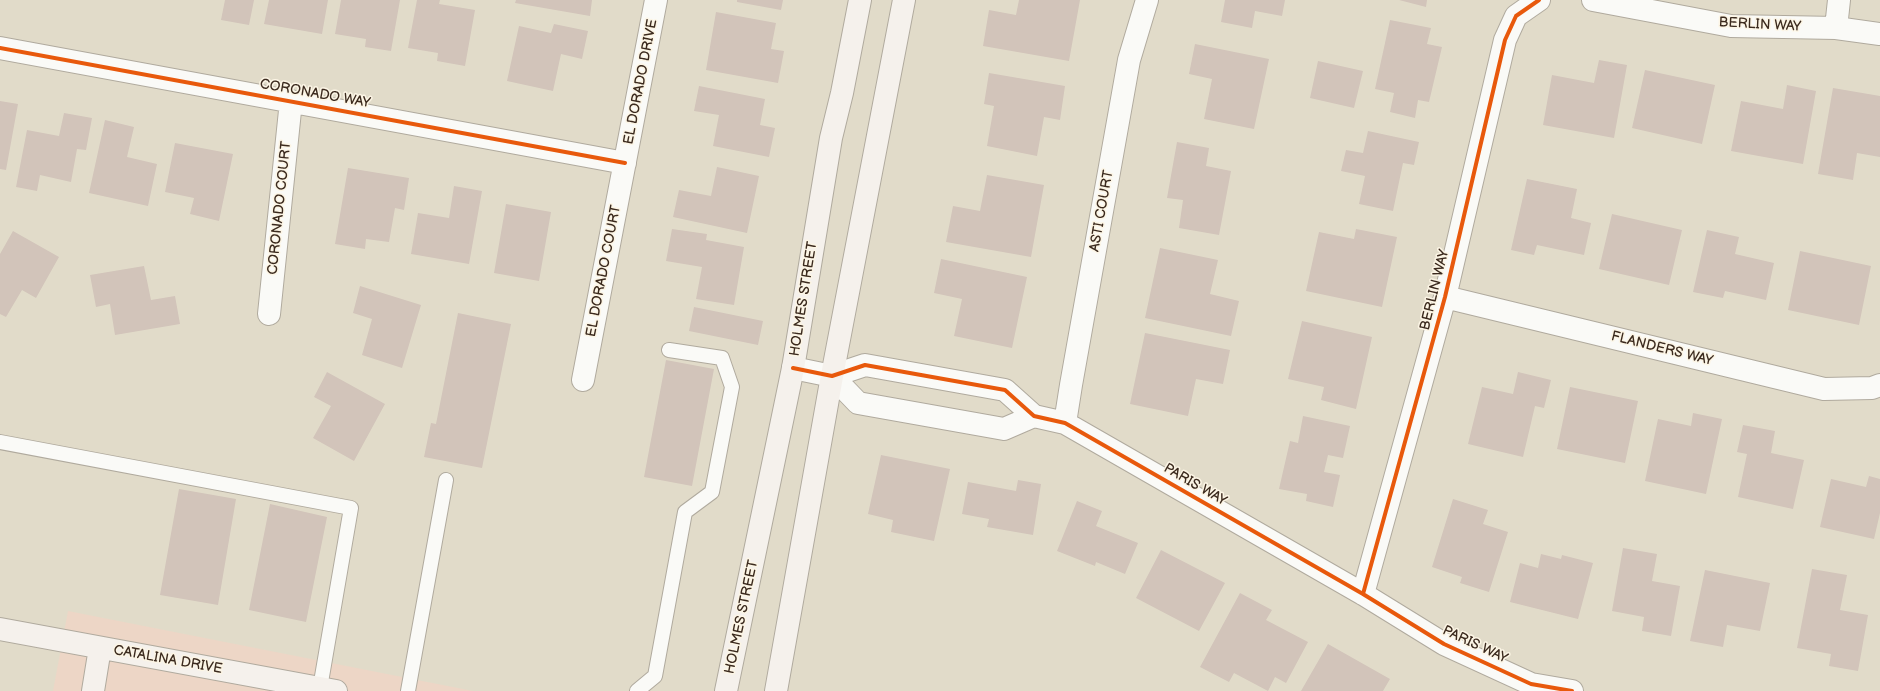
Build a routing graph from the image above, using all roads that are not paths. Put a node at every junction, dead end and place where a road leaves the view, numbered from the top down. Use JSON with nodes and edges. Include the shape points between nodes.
{"nodes":[{"id":1,"x":656,"y":0,"type":"edge"},
{"id":2,"x":860,"y":0,"type":"edge"},
{"id":3,"x":904,"y":0,"type":"edge"},
{"id":4,"x":1147,"y":0,"type":"edge"},
{"id":5,"x":1539,"y":0,"type":"edge"},
{"id":6,"x":1593,"y":0,"type":"edge"},
{"id":7,"x":1838,"y":0,"type":"edge"},
{"id":8,"x":1836,"y":28,"type":"junction"},
{"id":9,"x":1880,"y":34,"type":"edge"},
{"id":10,"x":0,"y":48,"type":"edge"},
{"id":11,"x":291,"y":101,"type":"junction"},
{"id":12,"x":625,"y":163,"type":"junction"},
{"id":13,"x":1445,"y":297,"type":"junction"},
{"id":14,"x":269,"y":314,"type":"dead end"},
{"id":15,"x":669,"y":350,"type":"dead end"},
{"id":16,"x":793,"y":368,"type":"junction"},
{"id":17,"x":832,"y":376,"type":"junction"},
{"id":18,"x":583,"y":380,"type":"dead end"},
{"id":19,"x":1880,"y":385,"type":"edge"},
{"id":20,"x":1034,"y":416,"type":"junction"},
{"id":21,"x":1065,"y":423,"type":"junction"},
{"id":22,"x":0,"y":442,"type":"edge"},
{"id":23,"x":446,"y":480,"type":"dead end"},
{"id":24,"x":1363,"y":594,"type":"junction"},
{"id":25,"x":0,"y":629,"type":"edge"},
{"id":26,"x":100,"y":648,"type":"junction"},
{"id":27,"x":1530,"y":687,"type":"edge"},
{"id":28,"x":328,"y":690,"type":"edge"},
{"id":29,"x":93,"y":691,"type":"edge"},
{"id":30,"x":408,"y":691,"type":"edge"},
{"id":31,"x":637,"y":691,"type":"edge"},
{"id":32,"x":726,"y":691,"type":"edge"},
{"id":33,"x":776,"y":691,"type":"edge"},
{"id":34,"x":1572,"y":691,"type":"edge"}],
"edges":[{"from":1,"to":12,"type":"street","name":"EL DORADO DRIVE"},
{"from":2,"to":16,"type":"main road","name":"HOLMES STREET","via":[[831,138]]},
{"from":3,"to":17,"type":"main road"},
{"from":4,"to":21,"type":"street","name":"ASTI COURT","via":[[1129,60]]},
{"from":5,"to":13,"type":"street","name":"BERLIN WAY","via":[[1516,16],[1505,40]]},
{"from":6,"to":8,"type":"street","name":"BERLIN WAY","via":[[1731,26]]},
{"from":7,"to":8,"type":"street"},
{"from":8,"to":9,"type":"street","name":"BERLIN WAY"},
{"from":10,"to":11,"type":"street","name":"CORONADO WAY"},
{"from":11,"to":12,"type":"street","name":"CORONADO WAY"},
{"from":11,"to":14,"type":"street","name":"CORONADO COURT"},
{"from":12,"to":18,"type":"street","name":"EL DORADO COURT"},
{"from":13,"to":19,"type":"street","name":"FLANDERS WAY","via":[[1824,389],[1872,388]]},
{"from":13,"to":24,"type":"street","name":"BERLIN WAY"},
{"from":15,"to":31,"type":"lane","via":[[722,358],[732,387],[712,492],[685,512],[655,676]]},
{"from":16,"to":17,"type":"street"},
{"from":16,"to":32,"type":"main road","name":"HOLMES STREET"},
{"from":17,"to":20,"type":"street","name":"PARIS WAY","via":[[865,365],[1005,390]]},
{"from":17,"to":20,"type":"street","via":[[858,403],[1004,429]]},
{"from":17,"to":33,"type":"main road"},
{"from":20,"to":21,"type":"street","name":"PARIS WAY"},
{"from":21,"to":24,"type":"street","name":"PARIS WAY"},
{"from":22,"to":28,"type":"lane","via":[[352,508]]},
{"from":23,"to":30,"type":"lane"},
{"from":24,"to":27,"type":"street","name":"PARIS WAY","via":[[1444,644]]},
{"from":25,"to":26,"type":"main road","name":"CATALINA DRIVE"},
{"from":26,"to":28,"type":"main road","name":"CATALINA DRIVE"},
{"from":26,"to":29,"type":"main road"},
{"from":27,"to":34,"type":"street","name":"PARIS WAY"}]}
